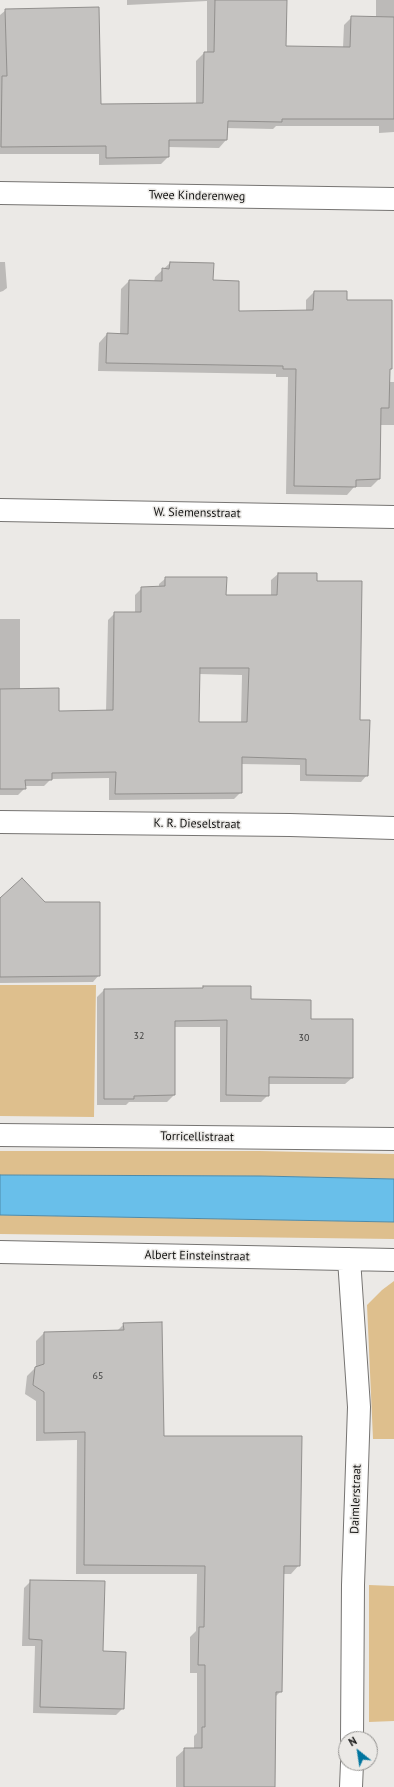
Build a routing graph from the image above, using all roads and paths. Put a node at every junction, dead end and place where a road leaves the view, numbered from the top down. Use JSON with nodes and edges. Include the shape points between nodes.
{"nodes":[{"id":1,"x":0,"y":194,"type":"edge"},
{"id":2,"x":394,"y":200,"type":"edge"},
{"id":3,"x":0,"y":510,"type":"edge"},
{"id":4,"x":394,"y":516,"type":"edge"},
{"id":5,"x":0,"y":822,"type":"edge"},
{"id":6,"x":394,"y":828,"type":"edge"},
{"id":7,"x":0,"y":1135,"type":"edge"},
{"id":8,"x":394,"y":1139,"type":"edge"},
{"id":9,"x":0,"y":1252,"type":"edge"},
{"id":10,"x":349,"y":1259,"type":"junction"},
{"id":11,"x":394,"y":1260,"type":"edge"},
{"id":12,"x":352,"y":1731,"type":"edge"},
{"id":13,"x":352,"y":1771,"type":"edge"},
{"id":14,"x":351,"y":1787,"type":"edge"}],
"edges":[{"from":1,"to":2,"type":"street","name":"Twee Kinderenweg"},
{"from":3,"to":4,"type":"street","name":"W. Siemensstraat"},
{"from":5,"to":6,"type":"street","name":"K. R. Dieselstraat"},
{"from":7,"to":8,"type":"street","name":"Torricellistraat"},
{"from":9,"to":10,"type":"street","name":"Albert Einsteinstraat"},
{"from":10,"to":11,"type":"street","name":"Albert Einsteinstraat"},
{"from":10,"to":12,"type":"street","name":"Daimlerstraat","via":[[359,1407]]},
{"from":13,"to":14,"type":"street"}]}
